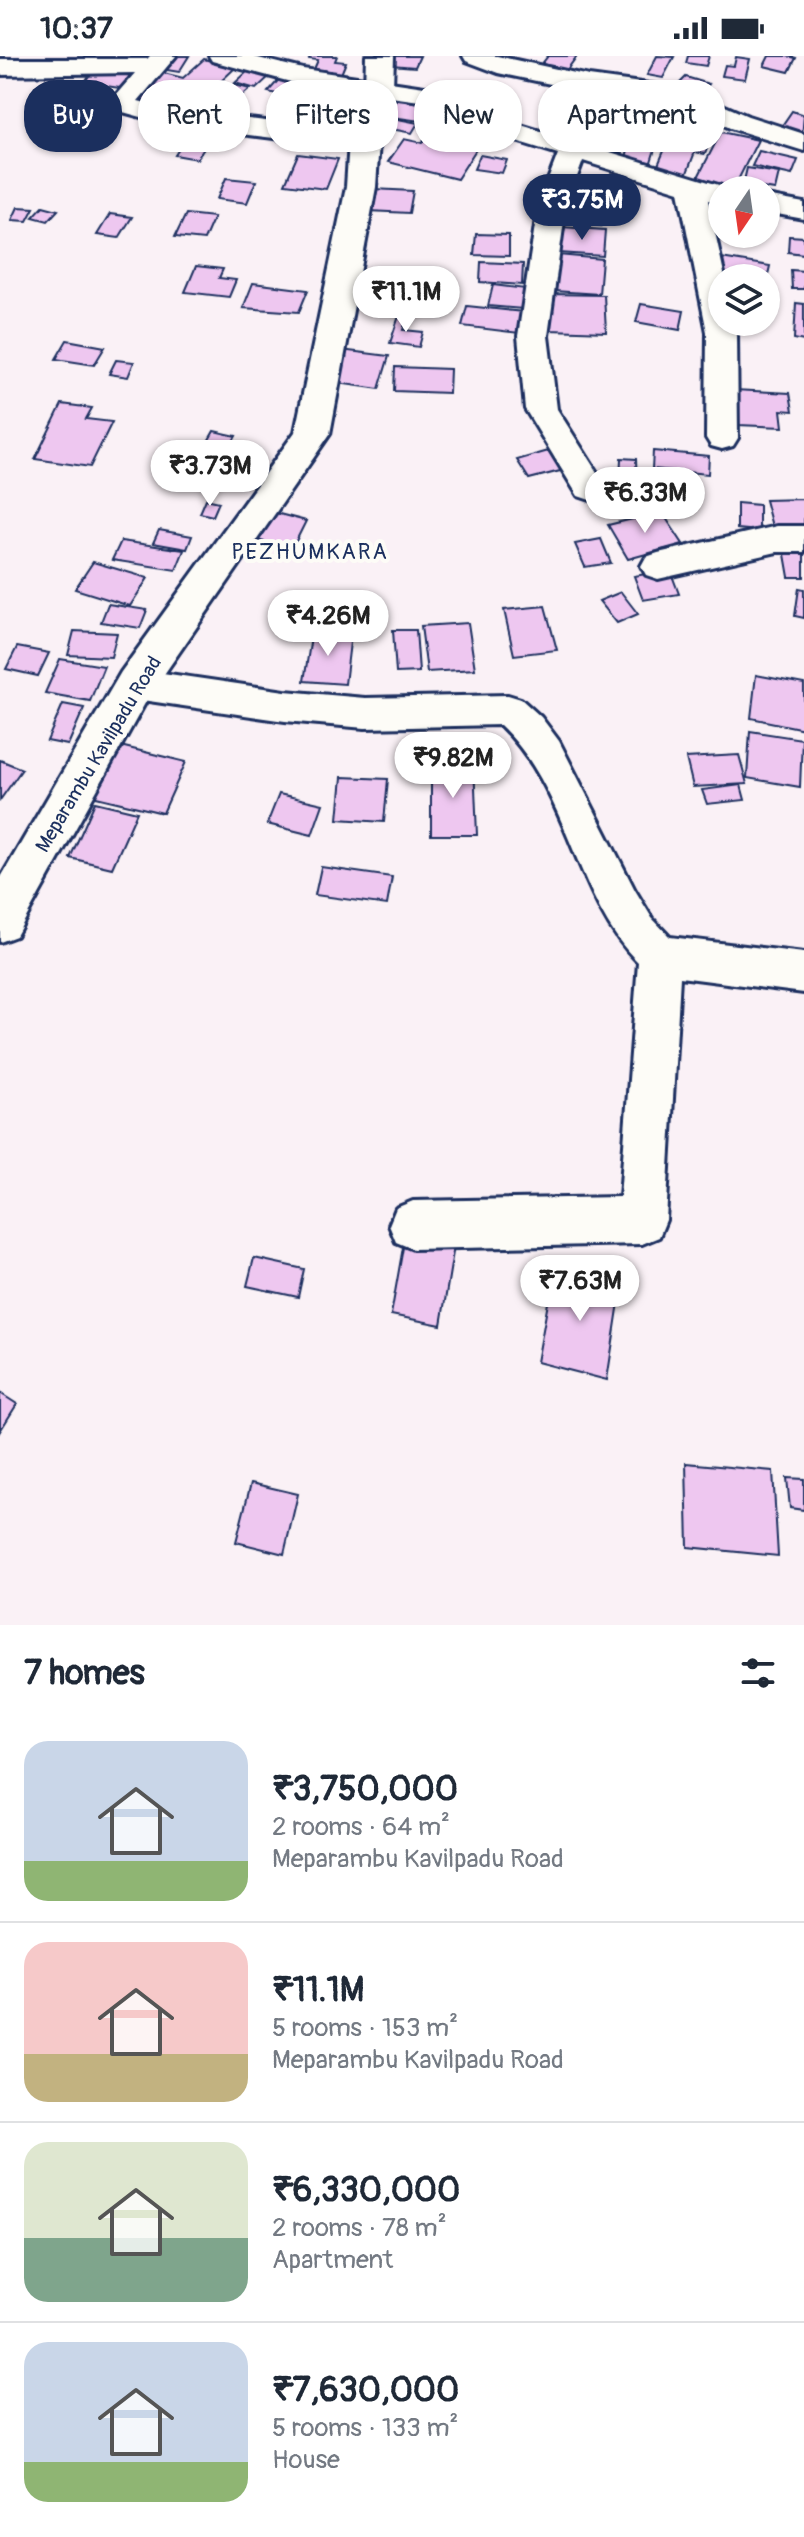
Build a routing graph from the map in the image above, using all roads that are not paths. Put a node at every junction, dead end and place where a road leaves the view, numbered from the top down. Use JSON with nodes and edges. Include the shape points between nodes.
{"nodes":[{"id":1,"x":221,"y":56,"type":"edge"},
{"id":2,"x":475,"y":56,"type":"edge"},
{"id":3,"x":160,"y":62,"type":"edge"},
{"id":4,"x":0,"y":67,"type":"edge"},
{"id":5,"x":380,"y":72,"type":"edge"},
{"id":6,"x":266,"y":129,"type":"edge"},
{"id":7,"x":538,"y":138,"type":"edge"},
{"id":8,"x":804,"y":143,"type":"edge"},
{"id":9,"x":363,"y":152,"type":"edge"},
{"id":10,"x":572,"y":152,"type":"edge"},
{"id":11,"x":586,"y":152,"type":"edge"},
{"id":12,"x":692,"y":187,"type":"junction"},
{"id":13,"x":708,"y":191,"type":"edge"},
{"id":14,"x":780,"y":207,"type":"edge"},
{"id":15,"x":804,"y":211,"type":"edge"},
{"id":16,"x":722,"y":438,"type":"dead end"},
{"id":17,"x":590,"y":488,"type":"dead end"},
{"id":18,"x":804,"y":539,"type":"edge"},
{"id":19,"x":658,"y":566,"type":"dead end"},
{"id":20,"x":135,"y":684,"type":"junction"},
{"id":21,"x":0,"y":921,"type":"edge"},
{"id":22,"x":660,"y":955,"type":"junction"},
{"id":23,"x":804,"y":973,"type":"edge"},
{"id":24,"x":413,"y":1225,"type":"dead end"}],
"edges":[{"from":1,"to":5,"type":"street","via":[[302,77]]},
{"from":2,"to":8,"type":"street","via":[[589,84],[686,97],[739,122]]},
{"from":3,"to":4,"type":"street"},
{"from":3,"to":6,"type":"street","via":[[121,104],[174,118]]},
{"from":5,"to":7,"type":"street"},
{"from":9,"to":20,"type":"main road","name":"Meparambu Kavilpadu Road","via":[[356,217],[312,434]]},
{"from":10,"to":17,"type":"street","via":[[552,206],[533,336],[541,409]]},
{"from":11,"to":12,"type":"street"},
{"from":12,"to":13,"type":"street"},
{"from":12,"to":16,"type":"street","via":[[722,332]]},
{"from":14,"to":15,"type":"street"},
{"from":18,"to":19,"type":"street","via":[[777,539]]},
{"from":20,"to":21,"type":"main road","name":"Meparambu Kavilpadu Road"},
{"from":20,"to":22,"type":"street","via":[[365,713],[508,710],[526,723],[635,928]]},
{"from":22,"to":23,"type":"street"},
{"from":22,"to":24,"type":"street","via":[[642,1220]]}]}
